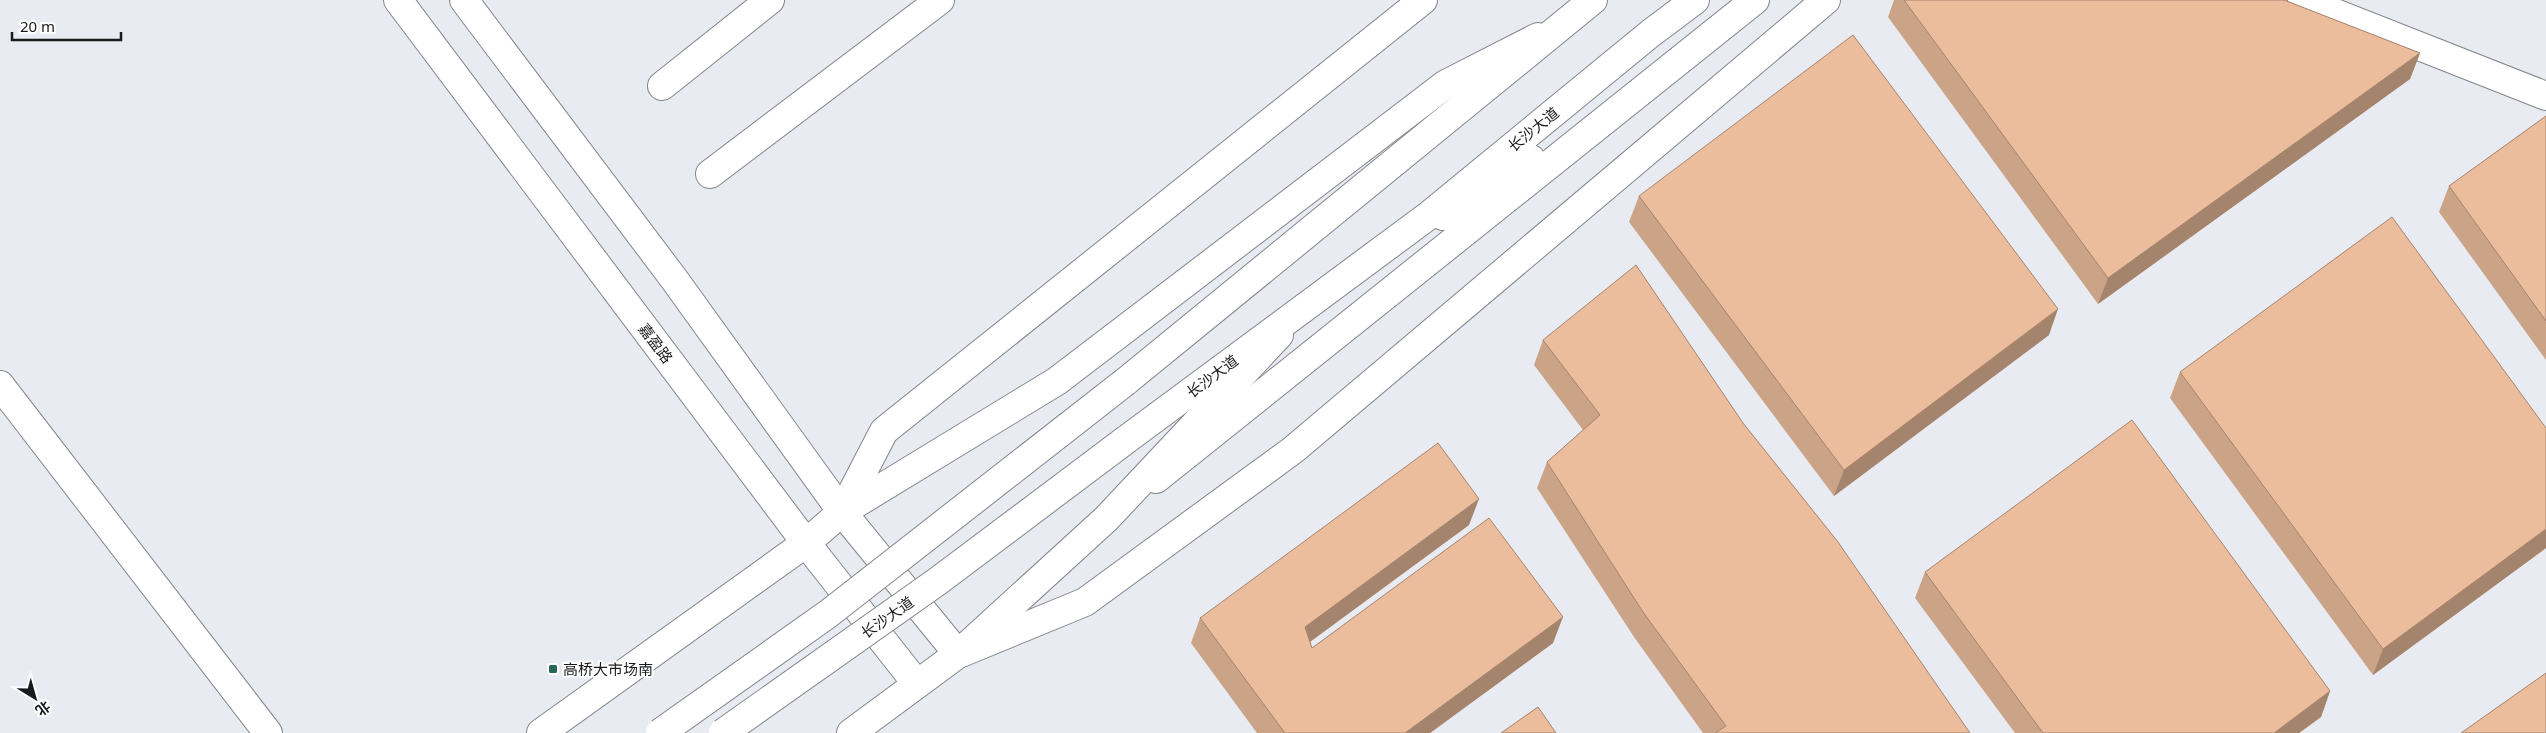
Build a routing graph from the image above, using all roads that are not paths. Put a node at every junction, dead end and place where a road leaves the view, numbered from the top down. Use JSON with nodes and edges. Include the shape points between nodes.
{"nodes":[{"id":1,"x":398,"y":0,"type":"edge"},
{"id":2,"x":464,"y":0,"type":"edge"},
{"id":3,"x":770,"y":0,"type":"edge"},
{"id":4,"x":940,"y":0,"type":"edge"},
{"id":5,"x":1424,"y":0,"type":"edge"},
{"id":6,"x":1593,"y":0,"type":"edge"},
{"id":7,"x":1686,"y":0,"type":"edge"},
{"id":8,"x":1695,"y":0,"type":"edge"},
{"id":9,"x":1755,"y":0,"type":"edge"},
{"id":10,"x":1826,"y":0,"type":"edge"},
{"id":11,"x":2302,"y":0,"type":"edge"},
{"id":12,"x":1561,"y":26,"type":"junction"},
{"id":13,"x":1651,"y":33,"type":"junction"},
{"id":14,"x":1654,"y":81,"type":"junction"},
{"id":15,"x":662,"y":86,"type":"dead end"},
{"id":16,"x":2546,"y":96,"type":"edge"},
{"id":17,"x":710,"y":174,"type":"dead end"},
{"id":18,"x":1345,"y":278,"type":"junction"},
{"id":19,"x":1306,"y":307,"type":"junction"},
{"id":20,"x":0,"y":385,"type":"edge"},
{"id":21,"x":842,"y":512,"type":"junction"},
{"id":22,"x":1106,"y":519,"type":"junction"},
{"id":23,"x":806,"y":543,"type":"junction"},
{"id":24,"x":958,"y":654,"type":"junction"},
{"id":25,"x":917,"y":684,"type":"junction"},
{"id":26,"x":268,"y":733,"type":"edge"},
{"id":27,"x":541,"y":733,"type":"edge"},
{"id":28,"x":660,"y":733,"type":"edge"},
{"id":29,"x":723,"y":733,"type":"edge"},
{"id":30,"x":851,"y":733,"type":"edge"}],
"edges":[{"from":1,"to":23,"type":"main road","name":"嘉盈路"},
{"from":2,"to":21,"type":"main road","via":[[674,279]]},
{"from":3,"to":15,"type":"main road"},
{"from":4,"to":17,"type":"main road"},
{"from":5,"to":21,"type":"main road","via":[[884,431]]},
{"from":6,"to":12,"type":"main road"},
{"from":7,"to":13,"type":"main road","name":"长沙大道"},
{"from":8,"to":13,"type":"main road"},
{"from":9,"to":14,"type":"main road"},
{"from":10,"to":24,"type":"main road","via":[[1292,450],[1085,602]]},
{"from":11,"to":16,"type":"main road"},
{"from":12,"to":21,"type":"main road","via":[[1446,84],[1057,381]]},
{"from":12,"to":28,"type":"main road","bridge":true,"via":[[1124,382],[828,614]]},
{"from":13,"to":18,"type":"main road","name":"长沙大道","via":[[1428,216]]},
{"from":14,"to":18,"type":"main road"},
{"from":14,"to":22,"type":"main road"},
{"from":18,"to":19,"type":"main road","name":"长沙大道"},
{"from":19,"to":22,"type":"main road"},
{"from":19,"to":29,"type":"main road","name":"长沙大道","bridge":true,"via":[[938,581]]},
{"from":20,"to":26,"type":"main road"},
{"from":21,"to":23,"type":"main road"},
{"from":21,"to":24,"type":"main road"},
{"from":22,"to":24,"type":"main road"},
{"from":23,"to":25,"type":"main road","name":"嘉盈路"},
{"from":23,"to":27,"type":"main road"},
{"from":24,"to":25,"type":"main road"},
{"from":25,"to":30,"type":"main road"}]}
